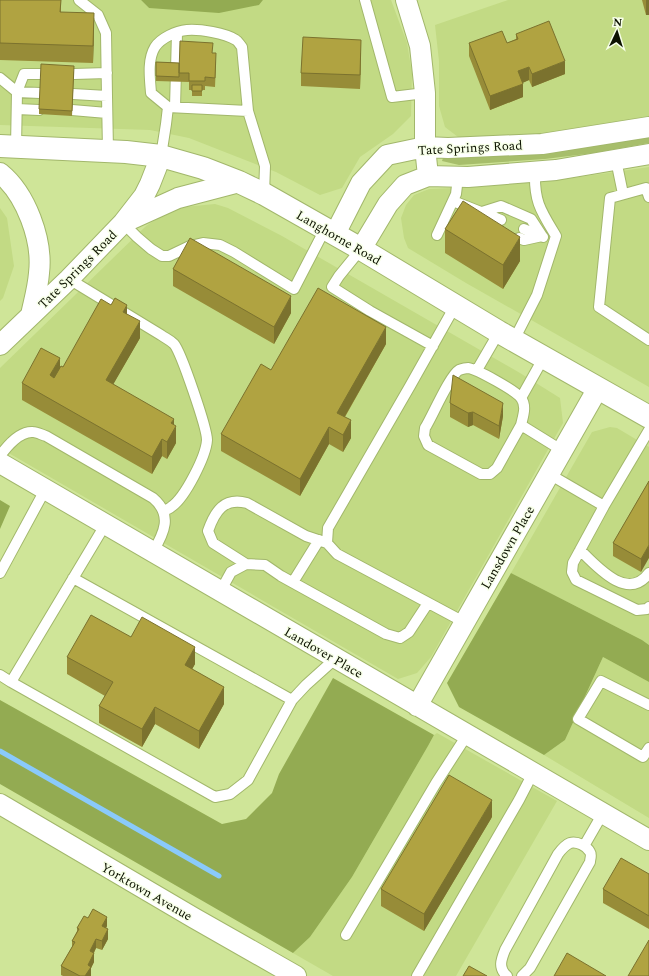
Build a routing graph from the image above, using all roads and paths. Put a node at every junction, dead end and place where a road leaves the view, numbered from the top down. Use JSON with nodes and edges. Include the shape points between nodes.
{"nodes":[{"id":1,"x":79,"y":0,"type":"edge"},
{"id":2,"x":365,"y":0,"type":"edge"},
{"id":3,"x":406,"y":0,"type":"edge"},
{"id":4,"x":177,"y":33,"type":"junction"},
{"id":5,"x":107,"y":73,"type":"junction"},
{"id":6,"x":41,"y":74,"type":"edge"},
{"id":7,"x":74,"y":74,"type":"edge"},
{"id":8,"x":0,"y":78,"type":"edge"},
{"id":9,"x":18,"y":92,"type":"junction"},
{"id":10,"x":40,"y":93,"type":"edge"},
{"id":11,"x":425,"y":93,"type":"junction"},
{"id":12,"x":73,"y":94,"type":"edge"},
{"id":13,"x":107,"y":96,"type":"junction"},
{"id":14,"x":171,"y":107,"type":"junction"},
{"id":15,"x":17,"y":109,"type":"junction"},
{"id":16,"x":39,"y":110,"type":"edge"},
{"id":17,"x":72,"y":110,"type":"edge"},
{"id":18,"x":248,"y":111,"type":"junction"},
{"id":19,"x":107,"y":113,"type":"junction"},
{"id":20,"x":649,"y":127,"type":"edge"},
{"id":21,"x":8,"y":146,"type":"edge"},
{"id":22,"x":425,"y":147,"type":"junction"},
{"id":23,"x":108,"y":151,"type":"junction"},
{"id":24,"x":649,"y":154,"type":"edge"},
{"id":25,"x":161,"y":156,"type":"junction"},
{"id":26,"x":616,"y":160,"type":"junction"},
{"id":27,"x":535,"y":172,"type":"junction"},
{"id":28,"x":0,"y":173,"type":"edge"},
{"id":29,"x":428,"y":176,"type":"junction"},
{"id":30,"x":458,"y":177,"type":"junction"},
{"id":31,"x":239,"y":182,"type":"junction"},
{"id":32,"x":264,"y":194,"type":"junction"},
{"id":33,"x":623,"y":194,"type":"junction"},
{"id":34,"x":649,"y":197,"type":"edge"},
{"id":35,"x":453,"y":201,"type":"junction"},
{"id":36,"x":482,"y":212,"type":"junction"},
{"id":37,"x":501,"y":220,"type":"dead end"},
{"id":38,"x":123,"y":223,"type":"junction"},
{"id":39,"x":492,"y":227,"type":"edge"},
{"id":40,"x":330,"y":232,"type":"junction"},
{"id":41,"x":521,"y":234,"type":"dead end"},
{"id":42,"x":437,"y":235,"type":"dead end"},
{"id":43,"x":542,"y":236,"type":"junction"},
{"id":44,"x":554,"y":241,"type":"junction"},
{"id":45,"x":361,"y":249,"type":"junction"},
{"id":46,"x":69,"y":279,"type":"junction"},
{"id":47,"x":455,"y":306,"type":"junction"},
{"id":48,"x":31,"y":315,"type":"junction"},
{"id":49,"x":506,"y":336,"type":"junction"},
{"id":50,"x":649,"y":340,"type":"edge"},
{"id":51,"x":0,"y":345,"type":"edge"},
{"id":52,"x":433,"y":346,"type":"junction"},
{"id":53,"x":544,"y":357,"type":"junction"},
{"id":54,"x":477,"y":370,"type":"junction"},
{"id":55,"x":598,"y":388,"type":"junction"},
{"id":56,"x":521,"y":398,"type":"junction"},
{"id":57,"x":649,"y":417,"type":"edge"},
{"id":58,"x":521,"y":425,"type":"junction"},
{"id":59,"x":649,"y":430,"type":"edge"},
{"id":60,"x":563,"y":451,"type":"junction"},
{"id":61,"x":0,"y":456,"type":"edge"},
{"id":62,"x":0,"y":463,"type":"edge"},
{"id":63,"x":549,"y":474,"type":"junction"},
{"id":64,"x":45,"y":490,"type":"junction"},
{"id":65,"x":604,"y":506,"type":"junction"},
{"id":66,"x":161,"y":507,"type":"junction"},
{"id":67,"x":105,"y":525,"type":"junction"},
{"id":68,"x":323,"y":542,"type":"junction"},
{"id":69,"x":580,"y":550,"type":"junction"},
{"id":70,"x":153,"y":552,"type":"junction"},
{"id":71,"x":246,"y":564,"type":"junction"},
{"id":72,"x":0,"y":574,"type":"edge"},
{"id":73,"x":649,"y":574,"type":"edge"},
{"id":74,"x":73,"y":578,"type":"junction"},
{"id":75,"x":293,"y":582,"type":"junction"},
{"id":76,"x":220,"y":592,"type":"junction"},
{"id":77,"x":428,"y":603,"type":"junction"},
{"id":78,"x":649,"y":607,"type":"edge"},
{"id":79,"x":464,"y":622,"type":"junction"},
{"id":80,"x":336,"y":658,"type":"junction"},
{"id":81,"x":0,"y":675,"type":"edge"},
{"id":82,"x":11,"y":682,"type":"junction"},
{"id":83,"x":292,"y":700,"type":"junction"},
{"id":84,"x":648,"y":703,"type":"edge"},
{"id":85,"x":417,"y":706,"type":"junction"},
{"id":86,"x":467,"y":735,"type":"junction"},
{"id":87,"x":649,"y":748,"type":"edge"},
{"id":88,"x":533,"y":773,"type":"junction"},
{"id":89,"x":0,"y":804,"type":"edge"},
{"id":90,"x":603,"y":814,"type":"junction"},
{"id":91,"x":649,"y":840,"type":"edge"},
{"id":92,"x":584,"y":846,"type":"junction"},
{"id":93,"x":346,"y":935,"type":"dead end"},
{"id":94,"x":296,"y":976,"type":"edge"},
{"id":95,"x":417,"y":976,"type":"edge"},
{"id":96,"x":507,"y":976,"type":"edge"},
{"id":97,"x":522,"y":976,"type":"edge"}],
"edges":[{"from":1,"to":5,"type":"lane","via":[[98,15],[106,33]]},
{"from":2,"to":11,"type":"lane","via":[[392,97]]},
{"from":3,"to":11,"type":"street","via":[[420,46]]},
{"from":4,"to":14,"type":"lane"},
{"from":4,"to":14,"type":"lane","via":[[161,40],[154,48],[150,59],[151,93]]},
{"from":4,"to":18,"type":"lane","via":[[186,30],[203,31],[236,40],[242,47]]},
{"from":5,"to":7,"type":"lane"},
{"from":5,"to":13,"type":"lane"},
{"from":6,"to":9,"type":"lane","via":[[24,74]]},
{"from":8,"to":9,"type":"lane"},
{"from":9,"to":10,"type":"lane"},
{"from":9,"to":15,"type":"lane"},
{"from":11,"to":22,"type":"street"},
{"from":12,"to":13,"type":"lane"},
{"from":13,"to":19,"type":"lane"},
{"from":14,"to":18,"type":"lane"},
{"from":14,"to":25,"type":"lane"},
{"from":15,"to":16,"type":"lane"},
{"from":15,"to":21,"type":"lane"},
{"from":17,"to":19,"type":"lane"},
{"from":18,"to":32,"type":"lane","via":[[265,166]]},
{"from":19,"to":23,"type":"lane"},
{"from":20,"to":22,"type":"street","name":"Tate Springs Road","via":[[542,144]]},
{"from":21,"to":23,"type":"main road","name":"Langhorne Road"},
{"from":22,"to":29,"type":"street"},
{"from":22,"to":40,"type":"street","name":"Tate Springs Road","via":[[387,155],[361,183]]},
{"from":23,"to":25,"type":"main road","name":"Langhorne Road"},
{"from":24,"to":26,"type":"street","name":"Tate Springs Road"},
{"from":25,"to":31,"type":"main road","name":"Langhorne Road","via":[[204,168]]},
{"from":25,"to":38,"type":"street","name":"Tate Springs Road","via":[[144,196]]},
{"from":26,"to":27,"type":"street","name":"Tate Springs Road"},
{"from":26,"to":33,"type":"lane"},
{"from":27,"to":30,"type":"street","name":"Tate Springs Road"},
{"from":27,"to":44,"type":"lane","via":[[534,189],[540,210],[556,236]]},
{"from":28,"to":48,"type":"street","name":"Tate Springs Road","via":[[11,184],[26,208],[38,237],[40,272]]},
{"from":29,"to":30,"type":"street","name":"Tate Springs Road"},
{"from":29,"to":45,"type":"street","name":"Tate Springs Road","via":[[405,185],[388,204]]},
{"from":30,"to":35,"type":"lane"},
{"from":31,"to":32,"type":"main road","name":"Langhorne Road"},
{"from":31,"to":38,"type":"street","name":"Tate Springs Road","via":[[178,198]]},
{"from":32,"to":40,"type":"main road","name":"Langhorne Road"},
{"from":33,"to":34,"type":"lane","via":[[646,188]]},
{"from":33,"to":50,"type":"lane","via":[[610,198],[599,307]]},
{"from":35,"to":36,"type":"lane"},
{"from":35,"to":42,"type":"lane"},
{"from":36,"to":37,"type":"lane"},
{"from":36,"to":39,"type":"lane"},
{"from":36,"to":43,"type":"lane","via":[[501,206],[531,219]]},
{"from":38,"to":40,"type":"lane","via":[[162,256],[169,256],[202,243],[220,245],[294,289]]},
{"from":38,"to":46,"type":"street","name":"Tate Springs Road"},
{"from":40,"to":45,"type":"main road","name":"Langhorne Road"},
{"from":41,"to":43,"type":"lane","via":[[524,240]]},
{"from":43,"to":44,"type":"lane"},
{"from":44,"to":49,"type":"lane","via":[[537,295]]},
{"from":45,"to":47,"type":"main road","name":"Langhorne Road"},
{"from":45,"to":52,"type":"lane","via":[[332,287]]},
{"from":46,"to":48,"type":"street","name":"Tate Springs Road"},
{"from":46,"to":66,"type":"lane","via":[[174,344],[180,356],[204,424],[207,440],[203,455],[181,498],[172,507]]},
{"from":47,"to":49,"type":"main road","name":"Langhorne Road"},
{"from":47,"to":52,"type":"lane"},
{"from":48,"to":51,"type":"street","name":"Tate Springs Road"},
{"from":49,"to":53,"type":"main road","name":"Langhorne Road"},
{"from":49,"to":54,"type":"lane"},
{"from":52,"to":68,"type":"lane","via":[[328,528]]},
{"from":53,"to":55,"type":"main road","name":"Langhorne Road"},
{"from":53,"to":56,"type":"lane"},
{"from":54,"to":56,"type":"lane"},
{"from":54,"to":58,"type":"lane","via":[[458,370],[452,378],[426,428],[424,436],[428,445],[481,474],[490,474],[497,468]]},
{"from":55,"to":57,"type":"main road","name":"Langhorne Road"},
{"from":55,"to":60,"type":"street","name":"Lansdown Place"},
{"from":56,"to":58,"type":"lane","via":[[525,408]]},
{"from":58,"to":60,"type":"lane"},
{"from":59,"to":65,"type":"lane"},
{"from":60,"to":63,"type":"street","name":"Lansdown Place"},
{"from":61,"to":66,"type":"lane","via":[[4,449],[22,434],[33,432],[46,436],[153,498]]},
{"from":62,"to":64,"type":"street","name":"Landover Place"},
{"from":63,"to":65,"type":"lane"},
{"from":63,"to":79,"type":"street","name":"Lansdown Place"},
{"from":64,"to":67,"type":"street","name":"Landover Place"},
{"from":64,"to":72,"type":"lane"},
{"from":65,"to":69,"type":"lane"},
{"from":66,"to":70,"type":"lane","via":[[165,522],[162,536]]},
{"from":67,"to":70,"type":"street","name":"Landover Place"},
{"from":67,"to":74,"type":"lane"},
{"from":68,"to":71,"type":"lane","via":[[306,536],[247,503],[239,501],[225,504],[212,518],[208,531],[213,543]]},
{"from":68,"to":75,"type":"lane"},
{"from":68,"to":77,"type":"lane","via":[[337,554]]},
{"from":69,"to":73,"type":"lane","via":[[609,576],[625,585],[641,582]]},
{"from":69,"to":78,"type":"lane","via":[[573,563],[572,572],[576,580],[637,610]]},
{"from":70,"to":76,"type":"street","name":"Landover Place"},
{"from":71,"to":75,"type":"lane","via":[[265,565]]},
{"from":71,"to":76,"type":"lane","via":[[231,572]]},
{"from":74,"to":82,"type":"lane"},
{"from":74,"to":83,"type":"lane"},
{"from":75,"to":77,"type":"lane","via":[[386,634],[400,638],[409,632]]},
{"from":76,"to":80,"type":"street","name":"Landover Place"},
{"from":77,"to":79,"type":"lane"},
{"from":79,"to":85,"type":"street","name":"Lansdown Place"},
{"from":80,"to":83,"type":"lane"},
{"from":80,"to":85,"type":"street","name":"Landover Place"},
{"from":81,"to":82,"type":"lane"},
{"from":82,"to":83,"type":"lane","via":[[215,797],[230,794],[248,780]]},
{"from":84,"to":87,"type":"lane","via":[[601,682],[578,718],[643,757]]},
{"from":85,"to":86,"type":"street","name":"Landover Place"},
{"from":86,"to":88,"type":"street","name":"Landover Place"},
{"from":86,"to":93,"type":"lane"},
{"from":88,"to":90,"type":"street","name":"Landover Place"},
{"from":88,"to":95,"type":"lane"},
{"from":89,"to":94,"type":"street","name":"Yorktown Avenue"},
{"from":90,"to":91,"type":"street","name":"Landover Place"},
{"from":90,"to":92,"type":"lane"},
{"from":92,"to":96,"type":"lane","via":[[572,843],[558,854],[501,959],[502,971]]},
{"from":92,"to":97,"type":"lane","via":[[590,852],[590,862],[530,968]]}]}
